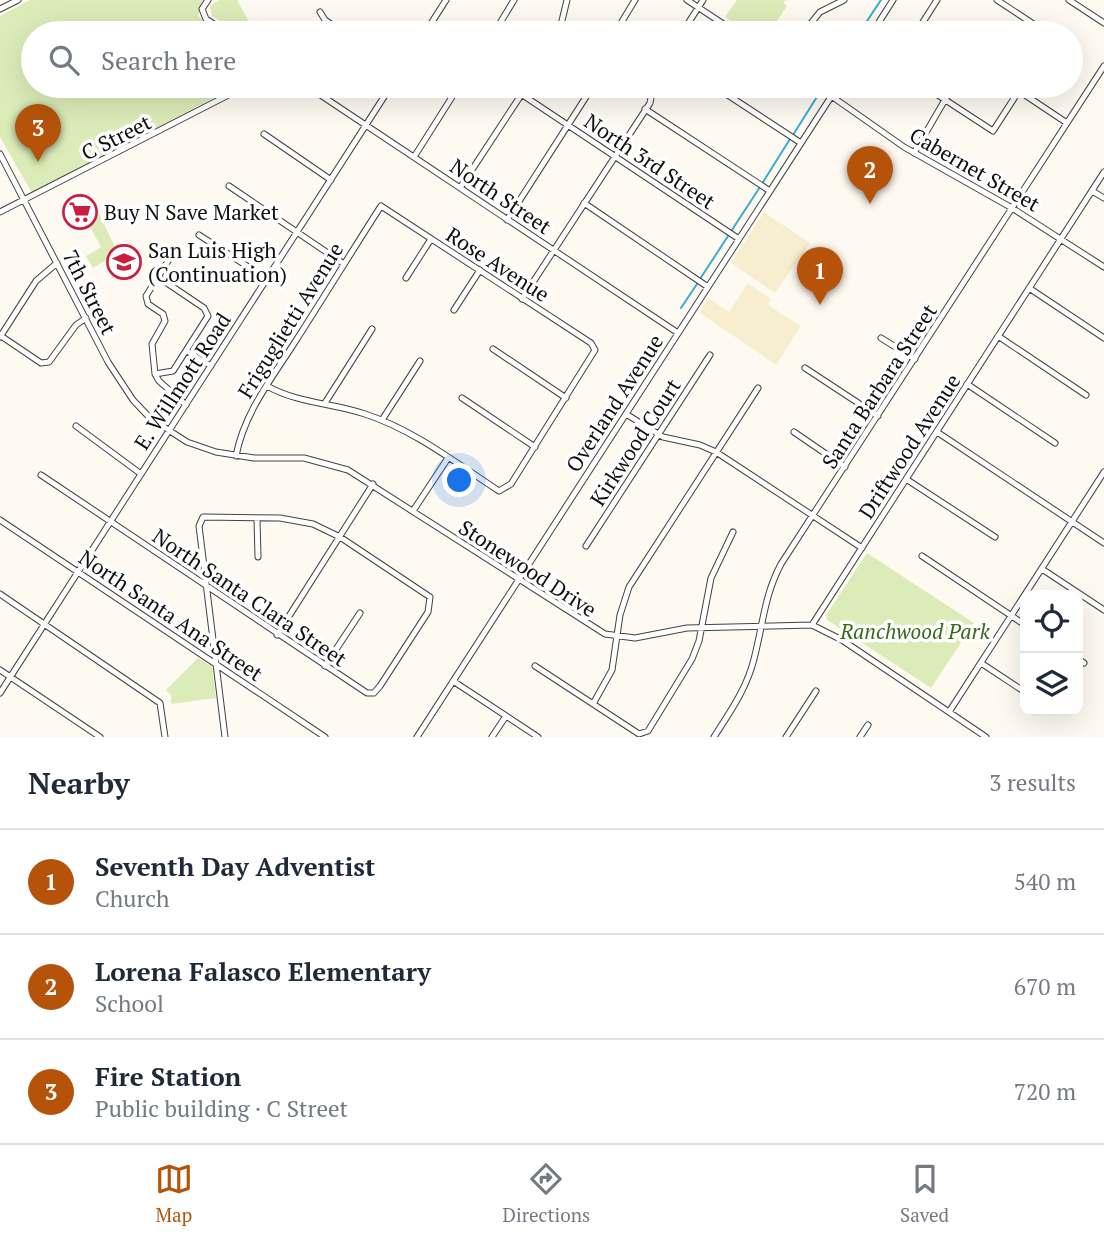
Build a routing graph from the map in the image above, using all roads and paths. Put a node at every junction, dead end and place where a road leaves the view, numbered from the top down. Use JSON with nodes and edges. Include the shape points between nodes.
{"nodes":[{"id":1,"x":18,"y":0,"type":"edge"},
{"id":2,"x":208,"y":0,"type":"edge"},
{"id":3,"x":446,"y":0,"type":"edge"},
{"id":4,"x":514,"y":0,"type":"edge"},
{"id":5,"x":567,"y":0,"type":"edge"},
{"id":6,"x":635,"y":0,"type":"edge"},
{"id":7,"x":687,"y":0,"type":"edge"},
{"id":8,"x":703,"y":0,"type":"edge"},
{"id":9,"x":845,"y":0,"type":"edge"},
{"id":10,"x":893,"y":0,"type":"edge"},
{"id":11,"x":937,"y":0,"type":"edge"},
{"id":12,"x":997,"y":0,"type":"edge"},
{"id":13,"x":1069,"y":0,"type":"edge"},
{"id":14,"x":698,"y":8,"type":"junction"},
{"id":15,"x":0,"y":9,"type":"edge"},
{"id":16,"x":320,"y":12,"type":"dead end"},
{"id":17,"x":209,"y":21,"type":"edge"},
{"id":18,"x":326,"y":21,"type":"edge"},
{"id":19,"x":434,"y":21,"type":"edge"},
{"id":20,"x":501,"y":21,"type":"edge"},
{"id":21,"x":562,"y":21,"type":"edge"},
{"id":22,"x":622,"y":21,"type":"edge"},
{"id":23,"x":690,"y":21,"type":"edge"},
{"id":24,"x":718,"y":21,"type":"edge"},
{"id":25,"x":813,"y":21,"type":"edge"},
{"id":26,"x":880,"y":21,"type":"edge"},
{"id":27,"x":924,"y":21,"type":"edge"},
{"id":28,"x":1029,"y":21,"type":"edge"},
{"id":29,"x":1104,"y":23,"type":"edge"},
{"id":30,"x":1104,"y":66,"type":"edge"},
{"id":31,"x":223,"y":98,"type":"edge"},
{"id":32,"x":325,"y":98,"type":"edge"},
{"id":33,"x":383,"y":98,"type":"edge"},
{"id":34,"x":451,"y":98,"type":"edge"},
{"id":35,"x":519,"y":98,"type":"edge"},
{"id":36,"x":528,"y":98,"type":"edge"},
{"id":37,"x":585,"y":98,"type":"edge"},
{"id":38,"x":649,"y":98,"type":"edge"},
{"id":39,"x":731,"y":98,"type":"edge"},
{"id":40,"x":829,"y":98,"type":"edge"},
{"id":41,"x":835,"y":98,"type":"edge"},
{"id":42,"x":1015,"y":98,"type":"edge"},
{"id":43,"x":1034,"y":98,"type":"edge"},
{"id":44,"x":1083,"y":98,"type":"edge"},
{"id":45,"x":1083,"y":98,"type":"edge"},
{"id":46,"x":945,"y":99,"type":"joint"},
{"id":47,"x":645,"y":108,"type":"junction"},
{"id":48,"x":1067,"y":122,"type":"junction"},
{"id":49,"x":366,"y":125,"type":"junction"},
{"id":50,"x":568,"y":125,"type":"junction"},
{"id":51,"x":264,"y":134,"type":"dead end"},
{"id":52,"x":801,"y":144,"type":"junction"},
{"id":53,"x":914,"y":153,"type":"junction"},
{"id":54,"x":0,"y":154,"type":"edge"},
{"id":55,"x":615,"y":156,"type":"junction"},
{"id":56,"x":414,"y":157,"type":"junction"},
{"id":57,"x":1104,"y":172,"type":"edge"},
{"id":58,"x":331,"y":180,"type":"junction"},
{"id":59,"x":229,"y":186,"type":"dead end"},
{"id":60,"x":460,"y":188,"type":"junction"},
{"id":61,"x":770,"y":191,"type":"junction"},
{"id":62,"x":1092,"y":191,"type":"junction"},
{"id":63,"x":1104,"y":198,"type":"edge"},
{"id":64,"x":24,"y":200,"type":"junction"},
{"id":65,"x":584,"y":203,"type":"junction"},
{"id":66,"x":381,"y":206,"type":"joint"},
{"id":67,"x":1012,"y":208,"type":"junction"},
{"id":68,"x":0,"y":212,"type":"edge"},
{"id":69,"x":507,"y":219,"type":"junction"},
{"id":70,"x":296,"y":233,"type":"junction"},
{"id":71,"x":199,"y":235,"type":"dead end"},
{"id":72,"x":431,"y":239,"type":"junction"},
{"id":73,"x":739,"y":239,"type":"junction"},
{"id":74,"x":1061,"y":239,"type":"junction"},
{"id":75,"x":554,"y":250,"type":"junction"},
{"id":76,"x":168,"y":261,"type":"dead end"},
{"id":77,"x":57,"y":263,"type":"junction"},
{"id":78,"x":344,"y":264,"type":"junction"},
{"id":79,"x":1104,"y":267,"type":"edge"},
{"id":80,"x":480,"y":271,"type":"junction"},
{"id":81,"x":158,"y":277,"type":"junction"},
{"id":82,"x":406,"y":278,"type":"dead end"},
{"id":83,"x":267,"y":279,"type":"junction"},
{"id":84,"x":1030,"y":286,"type":"junction"},
{"id":85,"x":708,"y":287,"type":"junction"},
{"id":86,"x":523,"y":299,"type":"junction"},
{"id":87,"x":454,"y":310,"type":"dead end"},
{"id":88,"x":86,"y":318,"type":"junction"},
{"id":89,"x":372,"y":329,"type":"dead end"},
{"id":90,"x":678,"y":333,"type":"junction"},
{"id":91,"x":0,"y":337,"type":"edge"},
{"id":92,"x":998,"y":337,"type":"junction"},
{"id":93,"x":881,"y":338,"type":"dead end"},
{"id":94,"x":1104,"y":338,"type":"edge"},
{"id":95,"x":494,"y":349,"type":"dead end"},
{"id":96,"x":187,"y":351,"type":"junction"},
{"id":97,"x":710,"y":355,"type":"dead end"},
{"id":98,"x":915,"y":359,"type":"junction"},
{"id":99,"x":420,"y":361,"type":"dead end"},
{"id":100,"x":211,"y":366,"type":"junction"},
{"id":101,"x":805,"y":368,"type":"dead end"},
{"id":102,"x":155,"y":374,"type":"junction"},
{"id":103,"x":967,"y":384,"type":"junction"},
{"id":104,"x":267,"y":386,"type":"junction"},
{"id":105,"x":758,"y":388,"type":"dead end"},
{"id":106,"x":1086,"y":395,"type":"dead end"},
{"id":107,"x":462,"y":398,"type":"dead end"},
{"id":108,"x":566,"y":398,"type":"junction"},
{"id":109,"x":325,"y":403,"type":"junction"},
{"id":110,"x":186,"y":405,"type":"junction"},
{"id":111,"x":626,"y":414,"type":"junction"},
{"id":112,"x":878,"y":416,"type":"junction"},
{"id":113,"x":382,"y":420,"type":"junction"},
{"id":114,"x":76,"y":426,"type":"dead end"},
{"id":115,"x":168,"y":432,"type":"junction"},
{"id":116,"x":794,"y":432,"type":"dead end"},
{"id":117,"x":937,"y":432,"type":"junction"},
{"id":118,"x":658,"y":434,"type":"junction"},
{"id":119,"x":1055,"y":443,"type":"dead end"},
{"id":120,"x":535,"y":447,"type":"junction"},
{"id":121,"x":716,"y":452,"type":"junction"},
{"id":122,"x":236,"y":456,"type":"junction"},
{"id":123,"x":448,"y":458,"type":"junction"},
{"id":124,"x":845,"y":467,"type":"junction"},
{"id":125,"x":141,"y":474,"type":"junction"},
{"id":126,"x":1103,"y":474,"type":"edge"},
{"id":127,"x":41,"y":475,"type":"dead end"},
{"id":128,"x":906,"y":479,"type":"junction"},
{"id":129,"x":373,"y":484,"type":"junction"},
{"id":130,"x":413,"y":511,"type":"junction"},
{"id":131,"x":814,"y":515,"type":"junction"},
{"id":132,"x":257,"y":519,"type":"junction"},
{"id":133,"x":0,"y":520,"type":"edge"},
{"id":134,"x":1072,"y":521,"type":"junction"},
{"id":135,"x":110,"y":522,"type":"junction"},
{"id":136,"x":733,"y":532,"type":"dead end"},
{"id":137,"x":340,"y":537,"type":"junction"},
{"id":138,"x":995,"y":537,"type":"dead end"},
{"id":139,"x":1104,"y":543,"type":"edge"},
{"id":140,"x":586,"y":546,"type":"dead end"},
{"id":141,"x":862,"y":548,"type":"junction"},
{"id":142,"x":922,"y":556,"type":"dead end"},
{"id":143,"x":258,"y":557,"type":"dead end"},
{"id":144,"x":1042,"y":569,"type":"junction"},
{"id":145,"x":78,"y":572,"type":"junction"},
{"id":146,"x":519,"y":580,"type":"junction"},
{"id":147,"x":205,"y":587,"type":"junction"},
{"id":148,"x":0,"y":594,"type":"edge"},
{"id":149,"x":1104,"y":610,"type":"edge"},
{"id":150,"x":360,"y":613,"type":"dead end"},
{"id":151,"x":1012,"y":616,"type":"junction"},
{"id":152,"x":1020,"y":622,"type":"edge"},
{"id":153,"x":44,"y":624,"type":"junction"},
{"id":154,"x":761,"y":625,"type":"junction"},
{"id":155,"x":812,"y":625,"type":"junction"},
{"id":156,"x":701,"y":628,"type":"junction"},
{"id":157,"x":277,"y":635,"type":"junction"},
{"id":158,"x":618,"y":638,"type":"junction"},
{"id":159,"x":981,"y":663,"type":"junction"},
{"id":160,"x":215,"y":664,"type":"junction"},
{"id":161,"x":325,"y":666,"type":"junction"},
{"id":162,"x":535,"y":666,"type":"dead end"},
{"id":163,"x":0,"y":670,"type":"edge"},
{"id":164,"x":10,"y":677,"type":"junction"},
{"id":165,"x":453,"y":681,"type":"junction"},
{"id":166,"x":1020,"y":689,"type":"edge"},
{"id":167,"x":816,"y":691,"type":"dead end"},
{"id":168,"x":0,"y":693,"type":"edge"},
{"id":169,"x":593,"y":704,"type":"junction"},
{"id":170,"x":949,"y":712,"type":"junction"},
{"id":171,"x":506,"y":716,"type":"junction"},
{"id":172,"x":867,"y":725,"type":"dead end"},
{"id":173,"x":100,"y":737,"type":"edge"},
{"id":174,"x":164,"y":737,"type":"edge"},
{"id":175,"x":225,"y":737,"type":"edge"},
{"id":176,"x":325,"y":737,"type":"edge"},
{"id":177,"x":417,"y":737,"type":"edge"},
{"id":178,"x":492,"y":737,"type":"edge"},
{"id":179,"x":538,"y":737,"type":"edge"},
{"id":180,"x":714,"y":737,"type":"edge"},
{"id":181,"x":786,"y":737,"type":"edge"},
{"id":182,"x":860,"y":737,"type":"edge"},
{"id":183,"x":986,"y":737,"type":"edge"}],
"edges":[{"from":1,"to":15,"type":"street"},
{"from":2,"to":17,"type":"street","via":[[202,9]]},
{"from":3,"to":19,"type":"street"},
{"from":4,"to":20,"type":"street"},
{"from":5,"to":21,"type":"street"},
{"from":6,"to":22,"type":"street"},
{"from":7,"to":14,"type":"street"},
{"from":8,"to":14,"type":"street"},
{"from":9,"to":25,"type":"street","via":[[820,12]]},
{"from":10,"to":26,"type":"street"},
{"from":11,"to":27,"type":"street"},
{"from":12,"to":28,"type":"street"},
{"from":13,"to":29,"type":"street"},
{"from":14,"to":23,"type":"street"},
{"from":14,"to":24,"type":"street"},
{"from":16,"to":18,"type":"street"},
{"from":30,"to":45,"type":"street","name":"Santa Barbara Street"},
{"from":31,"to":64,"type":"street","name":"C Street"},
{"from":32,"to":49,"type":"street","name":"North Street"},
{"from":33,"to":49,"type":"street","name":"E. Willmott Road"},
{"from":34,"to":56,"type":"street"},
{"from":35,"to":60,"type":"street"},
{"from":36,"to":50,"type":"street","name":"North 3rd Street"},
{"from":37,"to":50,"type":"street"},
{"from":38,"to":47,"type":"street"},
{"from":39,"to":52,"type":"street"},
{"from":40,"to":52,"type":"street","name":"Overland Avenue"},
{"from":41,"to":53,"type":"street","name":"Cabernet Street"},
{"from":42,"to":46,"type":"street","via":[[993,131]]},
{"from":43,"to":48,"type":"street"},
{"from":44,"to":48,"type":"street","name":"Santa Barbara Street"},
{"from":46,"to":53,"type":"street"},
{"from":47,"to":55,"type":"street"},
{"from":47,"to":61,"type":"street"},
{"from":48,"to":67,"type":"street","name":"Santa Barbara Street"},
{"from":49,"to":56,"type":"street","name":"North Street"},
{"from":49,"to":58,"type":"street","name":"E. Willmott Road"},
{"from":50,"to":55,"type":"street","name":"North 3rd Street"},
{"from":50,"to":69,"type":"street"},
{"from":51,"to":58,"type":"street"},
{"from":52,"to":61,"type":"street","name":"Overland Avenue"},
{"from":53,"to":67,"type":"street","name":"Cabernet Street"},
{"from":54,"to":64,"type":"street","name":"7th Street"},
{"from":55,"to":65,"type":"street"},
{"from":55,"to":73,"type":"street","name":"North 3rd Street"},
{"from":56,"to":60,"type":"street","name":"North Street"},
{"from":57,"to":62,"type":"street","name":"Driftwood Avenue"},
{"from":58,"to":70,"type":"street","name":"E. Willmott Road"},
{"from":59,"to":70,"type":"street"},
{"from":60,"to":69,"type":"street","name":"North Street"},
{"from":61,"to":73,"type":"street","name":"Overland Avenue"},
{"from":62,"to":63,"type":"street"},
{"from":62,"to":74,"type":"street","name":"Driftwood Avenue"},
{"from":64,"to":68,"type":"street","name":"C Street"},
{"from":64,"to":77,"type":"street","name":"7th Street"},
{"from":65,"to":75,"type":"street"},
{"from":65,"to":85,"type":"street"},
{"from":66,"to":72,"type":"street","name":"Rose Avenue"},
{"from":66,"to":78,"type":"street","name":"Friguglietti Avenue"},
{"from":67,"to":74,"type":"street","name":"Cabernet Street"},
{"from":67,"to":98,"type":"street","name":"Santa Barbara Street"},
{"from":69,"to":75,"type":"street","name":"North Street"},
{"from":70,"to":78,"type":"street"},
{"from":70,"to":83,"type":"street","name":"E. Willmott Road"},
{"from":71,"to":83,"type":"street"},
{"from":72,"to":80,"type":"street","name":"Rose Avenue"},
{"from":72,"to":82,"type":"street"},
{"from":73,"to":85,"type":"street","name":"Overland Avenue"},
{"from":74,"to":79,"type":"street","name":"Cabernet Street"},
{"from":74,"to":84,"type":"street","name":"Driftwood Avenue"},
{"from":75,"to":86,"type":"street"},
{"from":75,"to":90,"type":"street","name":"North Street"},
{"from":76,"to":81,"type":"street"},
{"from":77,"to":88,"type":"street","name":"7th Street"},
{"from":77,"to":91,"type":"street","via":[[36,281]]},
{"from":78,"to":104,"type":"street","name":"Friguglietti Avenue"},
{"from":80,"to":86,"type":"street","name":"Rose Avenue"},
{"from":80,"to":87,"type":"street"},
{"from":81,"to":96,"type":"street","via":[[208,313]]},
{"from":81,"to":102,"type":"street","via":[[146,299],[165,321],[152,344]]},
{"from":83,"to":100,"type":"street","name":"E. Willmott Road"},
{"from":84,"to":92,"type":"street","name":"Driftwood Avenue"},
{"from":84,"to":94,"type":"street"},
{"from":85,"to":90,"type":"street","name":"Overland Avenue"},
{"from":86,"to":108,"type":"street","name":"Rose Avenue","via":[[591,343],[594,350]]},
{"from":88,"to":91,"type":"street","via":[[48,362],[41,363]]},
{"from":88,"to":115,"type":"street","name":"7th Street","via":[[125,389],[142,411]]},
{"from":89,"to":109,"type":"street"},
{"from":90,"to":111,"type":"street","name":"Overland Avenue"},
{"from":92,"to":103,"type":"street","name":"Driftwood Avenue"},
{"from":92,"to":106,"type":"street"},
{"from":93,"to":98,"type":"street"},
{"from":95,"to":108,"type":"street"},
{"from":96,"to":100,"type":"street"},
{"from":96,"to":102,"type":"street","via":[[173,371]]},
{"from":97,"to":118,"type":"street","name":"Kirkwood Court"},
{"from":98,"to":112,"type":"street","name":"Santa Barbara Street"},
{"from":99,"to":113,"type":"street"},
{"from":100,"to":110,"type":"street","name":"E. Willmott Road"},
{"from":101,"to":112,"type":"street"},
{"from":102,"to":110,"type":"street"},
{"from":103,"to":117,"type":"street","name":"Driftwood Avenue"},
{"from":103,"to":119,"type":"street"},
{"from":104,"to":109,"type":"street","via":[[293,398]]},
{"from":104,"to":122,"type":"street","name":"Friguglietti Avenue","via":[[246,420]]},
{"from":105,"to":121,"type":"street"},
{"from":107,"to":120,"type":"street"},
{"from":108,"to":120,"type":"street"},
{"from":109,"to":113,"type":"street"},
{"from":110,"to":115,"type":"street","name":"E. Willmott Road"},
{"from":111,"to":118,"type":"street"},
{"from":111,"to":146,"type":"street","name":"Overland Avenue"},
{"from":112,"to":124,"type":"street","name":"Santa Barbara Street"},
{"from":113,"to":123,"type":"street"},
{"from":114,"to":125,"type":"street"},
{"from":115,"to":122,"type":"street","name":"Stonewood Drive","via":[[201,448]]},
{"from":115,"to":125,"type":"street","name":"E. Willmott Road"},
{"from":116,"to":124,"type":"street"},
{"from":117,"to":128,"type":"street","name":"Driftwood Avenue"},
{"from":117,"to":134,"type":"street"},
{"from":118,"to":121,"type":"street"},
{"from":118,"to":140,"type":"street","name":"Kirkwood Court"},
{"from":120,"to":123,"type":"street","via":[[507,488],[499,491]]},
{"from":121,"to":131,"type":"street"},
{"from":121,"to":158,"type":"street","via":[[629,587]]},
{"from":122,"to":129,"type":"street","name":"Stonewood Drive","via":[[321,461]]},
{"from":123,"to":130,"type":"street"},
{"from":124,"to":131,"type":"street","name":"Santa Barbara Street"},
{"from":125,"to":135,"type":"street","name":"E. Willmott Road"},
{"from":126,"to":134,"type":"street"},
{"from":127,"to":135,"type":"street","name":"North Santa Clara Street"},
{"from":128,"to":138,"type":"street"},
{"from":128,"to":141,"type":"street","name":"Driftwood Avenue"},
{"from":129,"to":130,"type":"street","name":"Stonewood Drive"},
{"from":129,"to":137,"type":"street"},
{"from":130,"to":146,"type":"street","name":"Stonewood Drive"},
{"from":131,"to":141,"type":"street"},
{"from":131,"to":154,"type":"street","name":"Santa Barbara Street","via":[[773,579]]},
{"from":132,"to":137,"type":"street","via":[[296,520]]},
{"from":132,"to":143,"type":"street"},
{"from":132,"to":147,"type":"street","via":[[203,517],[199,526]]},
{"from":133,"to":145,"type":"street","name":"North Santa Ana Street"},
{"from":134,"to":139,"type":"street"},
{"from":134,"to":144,"type":"street"},
{"from":135,"to":145,"type":"street","name":"E. Willmott Road"},
{"from":135,"to":147,"type":"street","name":"North Santa Clara Street"},
{"from":136,"to":156,"type":"street","via":[[710,578]]},
{"from":137,"to":157,"type":"street"},
{"from":137,"to":161,"type":"street","name":"North Santa Clara Street","via":[[430,597],[428,612],[374,693],[367,694]]},
{"from":141,"to":155,"type":"street","name":"Driftwood Avenue"},
{"from":142,"to":151,"type":"street"},
{"from":144,"to":149,"type":"street"},
{"from":144,"to":151,"type":"street"},
{"from":145,"to":153,"type":"street","name":"E. Willmott Road"},
{"from":145,"to":160,"type":"street","name":"North Santa Ana Street"},
{"from":146,"to":158,"type":"street","name":"Stonewood Drive","via":[[593,629]]},
{"from":146,"to":165,"type":"street","name":"Overland Avenue"},
{"from":147,"to":157,"type":"street","name":"North Santa Clara Street"},
{"from":147,"to":160,"type":"street"},
{"from":148,"to":153,"type":"street"},
{"from":150,"to":161,"type":"street"},
{"from":151,"to":152,"type":"street"},
{"from":151,"to":159,"type":"street"},
{"from":153,"to":164,"type":"street","name":"E. Willmott Road"},
{"from":153,"to":174,"type":"street","via":[[160,703]]},
{"from":154,"to":155,"type":"street","name":"Stonewood Drive"},
{"from":154,"to":156,"type":"street","name":"Stonewood Drive"},
{"from":154,"to":180,"type":"street","name":"Santa Barbara Street","via":[[746,683]]},
{"from":155,"to":170,"type":"street","name":"Stonewood Drive"},
{"from":156,"to":158,"type":"street","name":"Stonewood Drive"},
{"from":156,"to":169,"type":"street","via":[[687,670],[643,734]]},
{"from":157,"to":161,"type":"street","name":"North Santa Clara Street"},
{"from":158,"to":169,"type":"street","via":[[612,670]]},
{"from":159,"to":166,"type":"street"},
{"from":159,"to":170,"type":"street"},
{"from":160,"to":175,"type":"street"},
{"from":160,"to":176,"type":"street","name":"North Santa Ana Street"},
{"from":162,"to":169,"type":"street"},
{"from":163,"to":164,"type":"street"},
{"from":164,"to":168,"type":"street","name":"E. Willmott Road"},
{"from":164,"to":173,"type":"street"},
{"from":165,"to":171,"type":"street"},
{"from":165,"to":177,"type":"street","name":"Overland Avenue"},
{"from":167,"to":181,"type":"street"},
{"from":170,"to":183,"type":"street","name":"Stonewood Drive"},
{"from":171,"to":178,"type":"street"},
{"from":171,"to":179,"type":"street"},
{"from":172,"to":182,"type":"street"}]}
